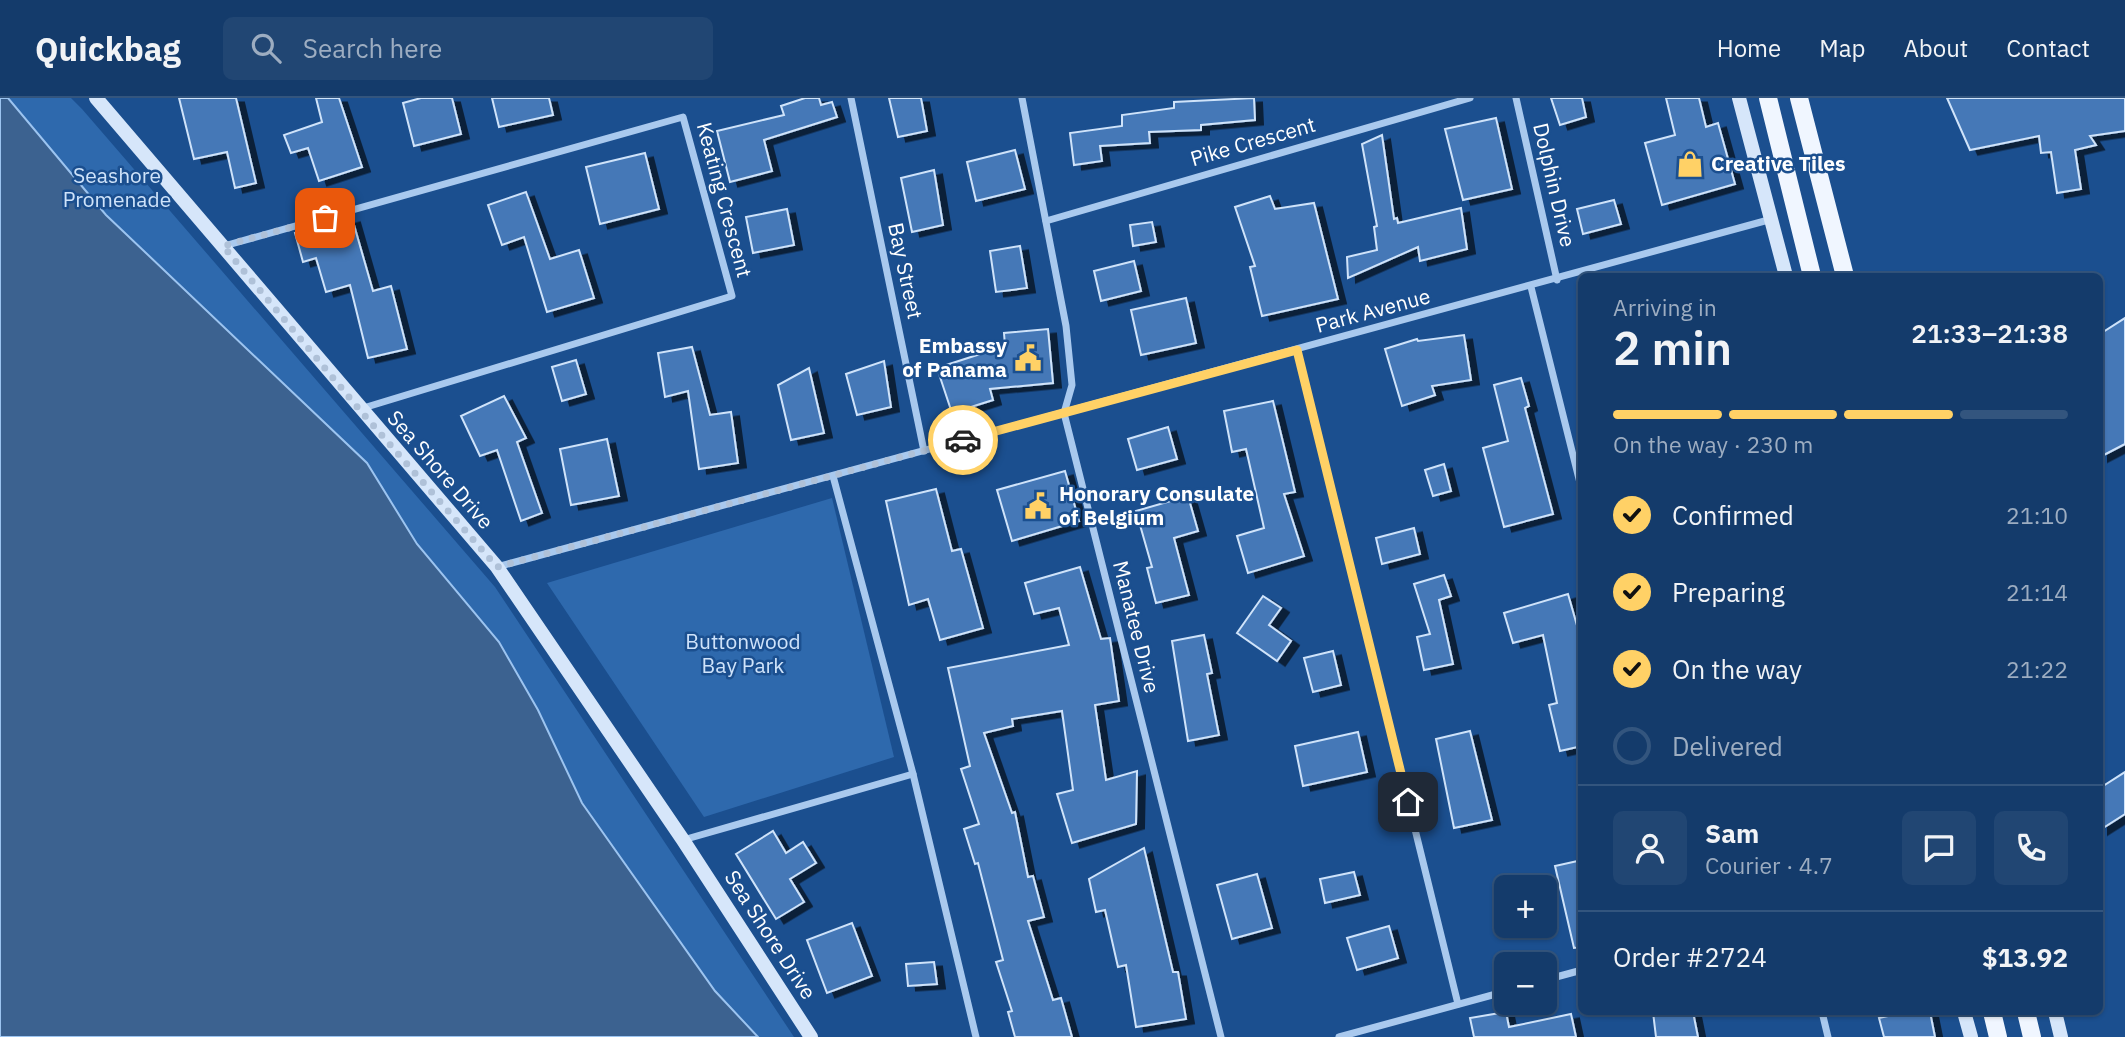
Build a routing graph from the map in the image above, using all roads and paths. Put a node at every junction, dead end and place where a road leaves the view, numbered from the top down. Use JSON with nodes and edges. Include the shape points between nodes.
{"nodes":[{"id":1,"x":96,"y":98,"type":"edge"},
{"id":2,"x":851,"y":98,"type":"edge"},
{"id":3,"x":1023,"y":98,"type":"edge"},
{"id":4,"x":1470,"y":98,"type":"edge"},
{"id":5,"x":1516,"y":98,"type":"edge"},
{"id":6,"x":1739,"y":98,"type":"edge"},
{"id":7,"x":1768,"y":98,"type":"edge"},
{"id":8,"x":1799,"y":98,"type":"edge"},
{"id":9,"x":1772,"y":219,"type":"junction"},
{"id":10,"x":1046,"y":220,"type":"junction"},
{"id":11,"x":223,"y":246,"type":"junction"},
{"id":12,"x":1582,"y":273,"type":"edge"},
{"id":13,"x":1785,"y":273,"type":"edge"},
{"id":14,"x":1811,"y":273,"type":"edge"},
{"id":15,"x":1844,"y":273,"type":"edge"},
{"id":16,"x":1578,"y":274,"type":"edge"},
{"id":17,"x":1557,"y":280,"type":"junction"},
{"id":18,"x":1531,"y":286,"type":"junction"},
{"id":19,"x":1297,"y":350,"type":"junction"},
{"id":20,"x":359,"y":409,"type":"junction"},
{"id":21,"x":1064,"y":413,"type":"junction"},
{"id":22,"x":924,"y":451,"type":"junction"},
{"id":23,"x":1578,"y":475,"type":"edge"},
{"id":24,"x":833,"y":476,"type":"junction"},
{"id":25,"x":497,"y":567,"type":"junction"},
{"id":26,"x":913,"y":774,"type":"junction"},
{"id":27,"x":683,"y":840,"type":"junction"},
{"id":28,"x":1578,"y":971,"type":"edge"},
{"id":29,"x":1557,"y":977,"type":"edge"},
{"id":30,"x":1494,"y":994,"type":"edge"},
{"id":31,"x":1458,"y":1004,"type":"junction"},
{"id":32,"x":1823,"y":1015,"type":"edge"},
{"id":33,"x":1965,"y":1015,"type":"edge"},
{"id":34,"x":1993,"y":1015,"type":"edge"},
{"id":35,"x":2027,"y":1015,"type":"edge"},
{"id":36,"x":2056,"y":1015,"type":"edge"},
{"id":37,"x":811,"y":1037,"type":"edge"},
{"id":38,"x":976,"y":1037,"type":"edge"},
{"id":39,"x":1221,"y":1037,"type":"edge"},
{"id":40,"x":1339,"y":1037,"type":"edge"},
{"id":41,"x":1828,"y":1037,"type":"edge"},
{"id":42,"x":1970,"y":1037,"type":"edge"},
{"id":43,"x":1998,"y":1037,"type":"edge"},
{"id":44,"x":2032,"y":1037,"type":"edge"},
{"id":45,"x":2061,"y":1037,"type":"edge"}],
"edges":[{"from":1,"to":11,"type":"street","name":"Sea Shore Drive"},
{"from":2,"to":22,"type":"street","name":"Bay Street"},
{"from":3,"to":10,"type":"street","name":"Manatee Drive"},
{"from":4,"to":10,"type":"street","name":"Pike Crescent"},
{"from":5,"to":17,"type":"street","name":"Dolphin Drive"},
{"from":6,"to":9,"type":"street"},
{"from":7,"to":14,"type":"main road"},
{"from":8,"to":15,"type":"main road"},
{"from":9,"to":12,"type":"street","name":"Park Avenue"},
{"from":9,"to":13,"type":"street"},
{"from":10,"to":21,"type":"street","name":"Manatee Drive","via":[[1072,385]]},
{"from":11,"to":20,"type":"street","name":"Sea Shore Drive"},
{"from":11,"to":20,"type":"street","name":"Keating Crescent","via":[[683,117],[732,296]]},
{"from":16,"to":17,"type":"street","name":"Park Avenue"},
{"from":17,"to":18,"type":"street","name":"Park Avenue"},
{"from":18,"to":19,"type":"street","name":"Park Avenue"},
{"from":18,"to":23,"type":"street"},
{"from":19,"to":21,"type":"street","name":"Park Avenue"},
{"from":19,"to":31,"type":"street"},
{"from":20,"to":25,"type":"street","name":"Sea Shore Drive"},
{"from":21,"to":22,"type":"street","name":"Park Avenue"},
{"from":21,"to":39,"type":"street","name":"Manatee Drive"},
{"from":22,"to":24,"type":"street","name":"Park Avenue"},
{"from":24,"to":25,"type":"street","name":"Park Avenue"},
{"from":24,"to":26,"type":"street"},
{"from":25,"to":27,"type":"street","name":"Sea Shore Drive"},
{"from":26,"to":27,"type":"street"},
{"from":26,"to":38,"type":"street"},
{"from":27,"to":37,"type":"street","name":"Sea Shore Drive"},
{"from":28,"to":29,"type":"street"},
{"from":30,"to":31,"type":"street"},
{"from":31,"to":40,"type":"street"},
{"from":32,"to":41,"type":"street"},
{"from":33,"to":42,"type":"street"},
{"from":34,"to":43,"type":"main road"},
{"from":35,"to":44,"type":"main road"},
{"from":36,"to":45,"type":"street"}]}
